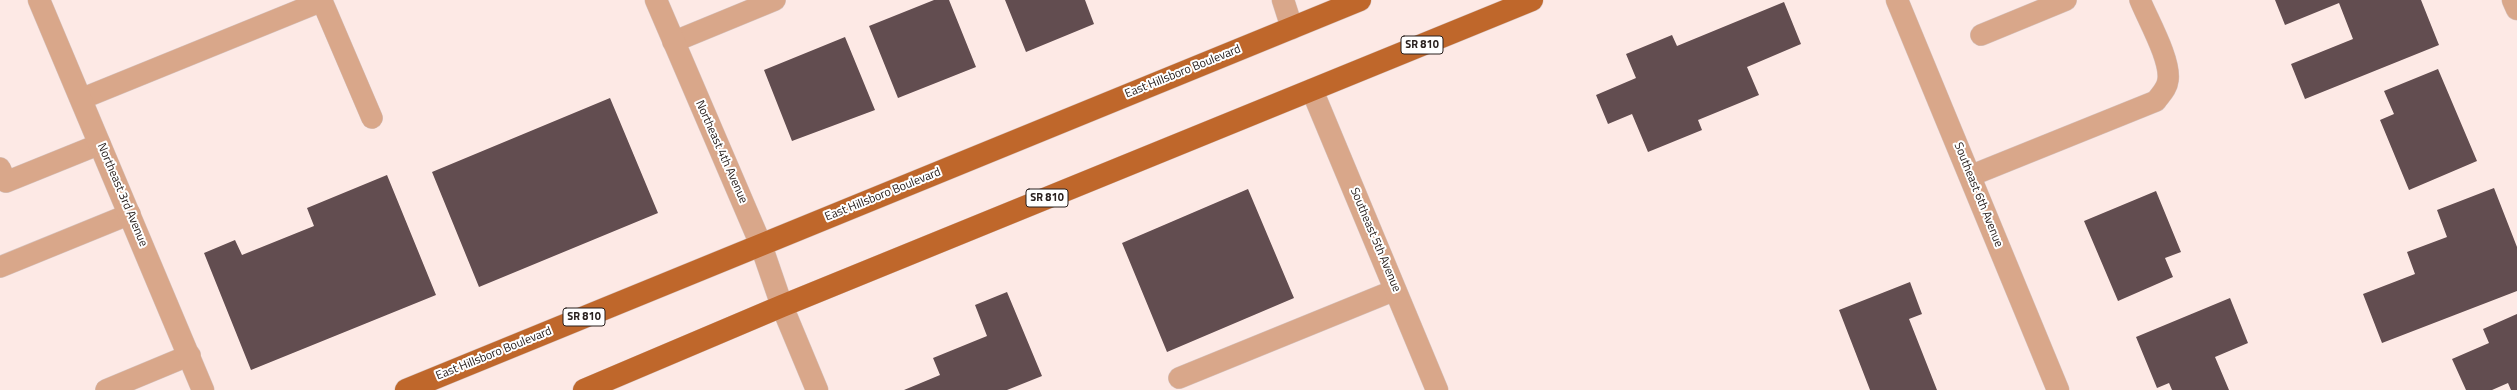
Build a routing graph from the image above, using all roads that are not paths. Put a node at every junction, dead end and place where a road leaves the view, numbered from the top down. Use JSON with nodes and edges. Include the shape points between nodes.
{"nodes":[{"id":1,"x":39,"y":0,"type":"edge"},
{"id":2,"x":656,"y":0,"type":"edge"},
{"id":3,"x":776,"y":0,"type":"edge"},
{"id":4,"x":1282,"y":0,"type":"edge"},
{"id":5,"x":1360,"y":0,"type":"edge"},
{"id":6,"x":1532,"y":0,"type":"edge"},
{"id":7,"x":1897,"y":0,"type":"edge"},
{"id":8,"x":2066,"y":0,"type":"edge"},
{"id":9,"x":2140,"y":0,"type":"edge"},
{"id":10,"x":2513,"y":0,"type":"edge"},
{"id":11,"x":2517,"y":9,"type":"edge"},
{"id":12,"x":1292,"y":28,"type":"junction"},
{"id":13,"x":1981,"y":35,"type":"dead end"},
{"id":14,"x":673,"y":42,"type":"junction"},
{"id":15,"x":1312,"y":90,"type":"junction"},
{"id":16,"x":81,"y":99,"type":"junction"},
{"id":17,"x":372,"y":118,"type":"dead end"},
{"id":18,"x":100,"y":144,"type":"junction"},
{"id":19,"x":0,"y":168,"type":"edge"},
{"id":20,"x":1970,"y":176,"type":"junction"},
{"id":21,"x":130,"y":214,"type":"junction"},
{"id":22,"x":761,"y":245,"type":"junction"},
{"id":23,"x":0,"y":267,"type":"edge"},
{"id":24,"x":1395,"y":290,"type":"junction"},
{"id":25,"x":782,"y":306,"type":"junction"},
{"id":26,"x":190,"y":354,"type":"junction"},
{"id":27,"x":1179,"y":378,"type":"dead end"},
{"id":28,"x":106,"y":390,"type":"edge"},
{"id":29,"x":203,"y":390,"type":"edge"},
{"id":30,"x":406,"y":390,"type":"edge"},
{"id":31,"x":584,"y":390,"type":"edge"},
{"id":32,"x":817,"y":390,"type":"edge"},
{"id":33,"x":1437,"y":390,"type":"edge"},
{"id":34,"x":2058,"y":390,"type":"edge"}],
"edges":[{"from":1,"to":16,"type":"street","name":"Northeast 3rd Avenue"},
{"from":2,"to":14,"type":"street","name":"Northeast 4th Avenue"},
{"from":3,"to":14,"type":"lane"},
{"from":4,"to":12,"type":"street"},
{"from":5,"to":12,"type":"main road","name":"East Hillsboro Boulevard","number":"SR 810"},
{"from":6,"to":15,"type":"main road","number":"SR 810"},
{"from":7,"to":20,"type":"street","name":"Southeast 6th Avenue"},
{"from":8,"to":13,"type":"lane"},
{"from":9,"to":20,"type":"lane","via":[[2167,71],[2166,88],[2156,101]]},
{"from":10,"to":11,"type":"street"},
{"from":12,"to":22,"type":"main road","name":"East Hillsboro Boulevard","number":"SR 810"},
{"from":14,"to":22,"type":"street","name":"Northeast 4th Avenue"},
{"from":15,"to":24,"type":"street","name":"Southeast 5th Avenue"},
{"from":15,"to":25,"type":"main road","number":"SR 810"},
{"from":16,"to":17,"type":"lane","via":[[322,1]]},
{"from":16,"to":18,"type":"street","name":"Northeast 3rd Avenue"},
{"from":18,"to":19,"type":"lane","via":[[6,182]]},
{"from":18,"to":21,"type":"street","name":"Northeast 3rd Avenue"},
{"from":20,"to":34,"type":"street","name":"Southeast 6th Avenue"},
{"from":21,"to":23,"type":"lane"},
{"from":21,"to":26,"type":"street","name":"Northeast 3rd Avenue"},
{"from":22,"to":25,"type":"street","name":"Northeast 4th Avenue"},
{"from":22,"to":30,"type":"main road","name":"East Hillsboro Boulevard","number":"SR 810"},
{"from":24,"to":27,"type":"lane"},
{"from":24,"to":33,"type":"street","name":"Southeast 5th Avenue"},
{"from":25,"to":31,"type":"main road","number":"SR 810"},
{"from":25,"to":32,"type":"street","name":"Northeast 4th Avenue"},
{"from":26,"to":28,"type":"lane"},
{"from":26,"to":29,"type":"street","name":"Northeast 3rd Avenue"}]}
